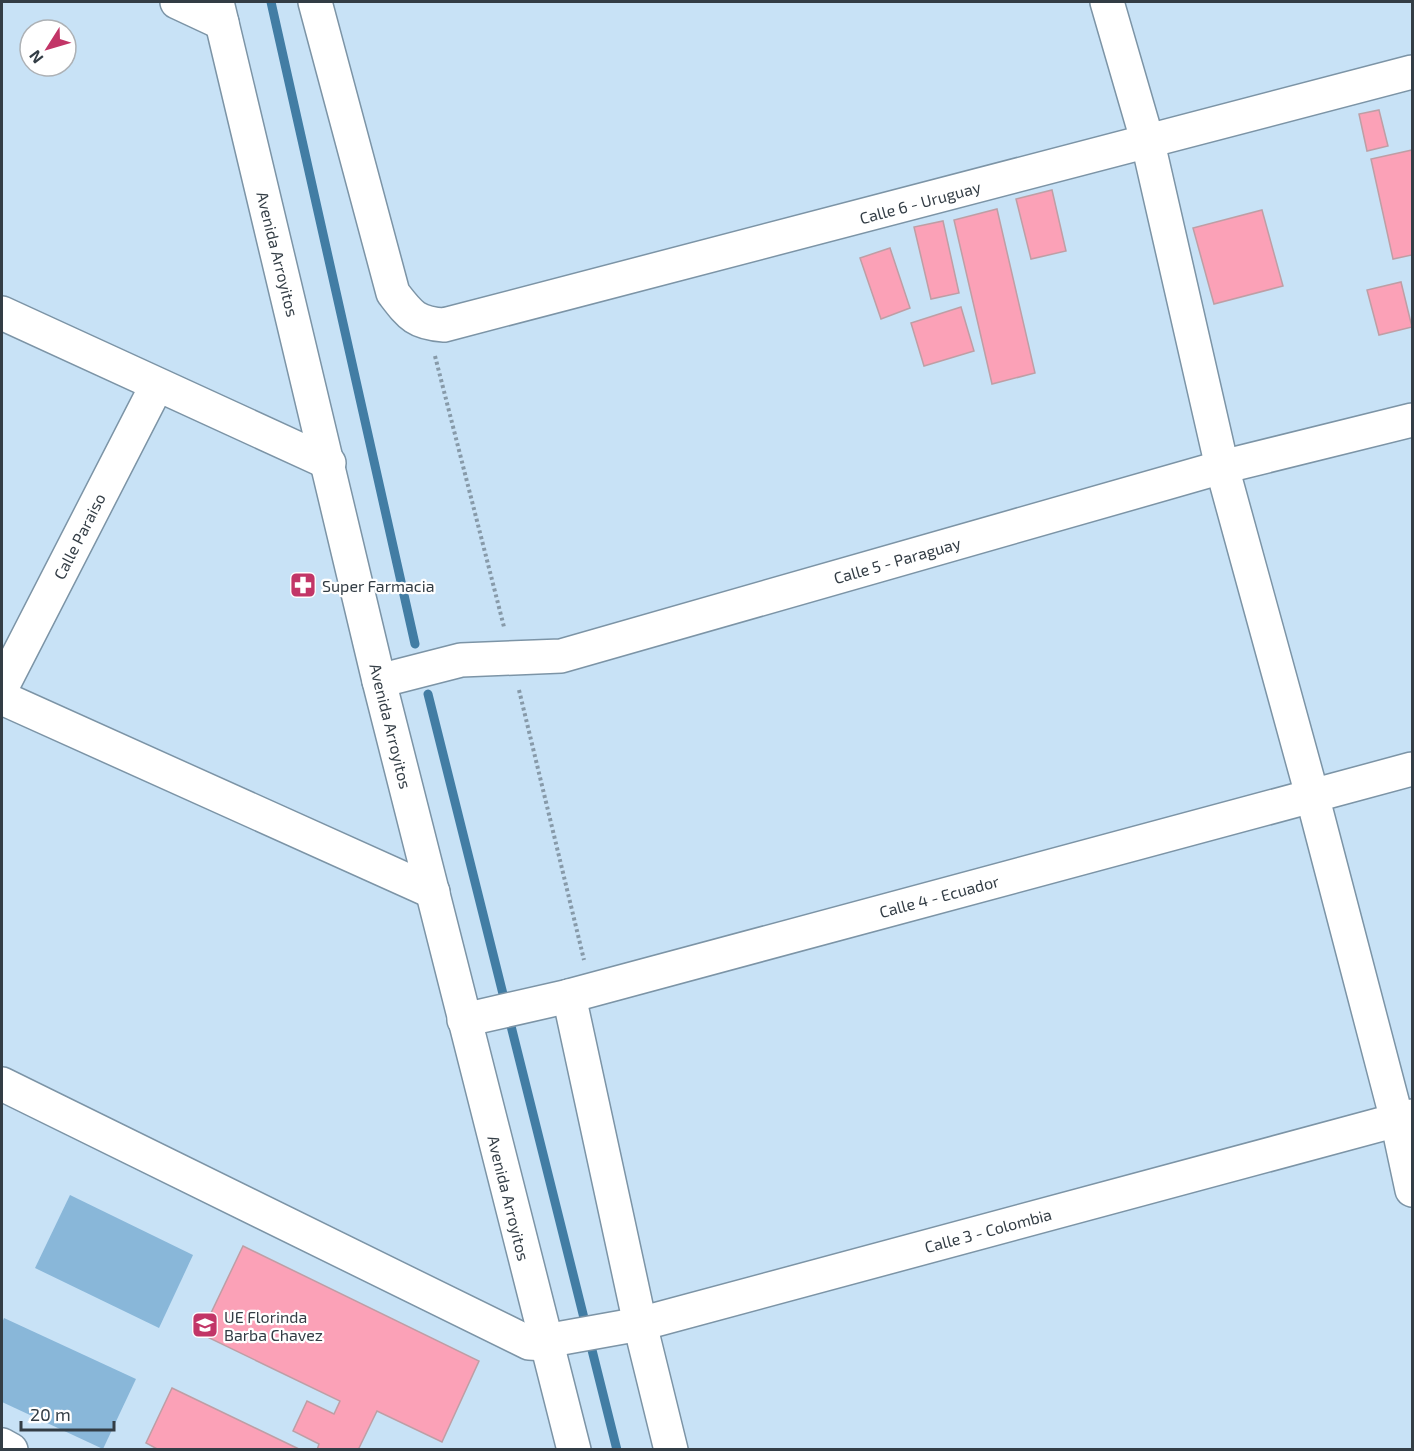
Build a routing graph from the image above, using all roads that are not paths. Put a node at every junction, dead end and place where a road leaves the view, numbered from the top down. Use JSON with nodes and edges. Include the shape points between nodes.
{"nodes":[{"id":1,"x":177,"y":2,"type":"edge"},
{"id":2,"x":1107,"y":2,"type":"edge"},
{"id":3,"x":323,"y":4,"type":"edge"},
{"id":4,"x":219,"y":12,"type":"edge"},
{"id":5,"x":1413,"y":72,"type":"edge"},
{"id":6,"x":1148,"y":142,"type":"junction"},
{"id":7,"x":2,"y":313,"type":"edge"},
{"id":8,"x":157,"y":385,"type":"junction"},
{"id":9,"x":1413,"y":420,"type":"edge"},
{"id":10,"x":329,"y":463,"type":"junction"},
{"id":11,"x":1222,"y":467,"type":"junction"},
{"id":12,"x":380,"y":681,"type":"junction"},
{"id":13,"x":2,"y":687,"type":"edge"},
{"id":14,"x":2,"y":698,"type":"edge"},
{"id":15,"x":1413,"y":769,"type":"edge"},
{"id":16,"x":1312,"y":795,"type":"junction"},
{"id":17,"x":433,"y":892,"type":"junction"},
{"id":18,"x":557,"y":999,"type":"junction"},
{"id":19,"x":469,"y":1019,"type":"junction"},
{"id":20,"x":2,"y":1084,"type":"edge"},
{"id":21,"x":1405,"y":1118,"type":"edge"},
{"id":22,"x":1413,"y":1190,"type":"edge"},
{"id":23,"x":631,"y":1325,"type":"junction"},
{"id":24,"x":554,"y":1341,"type":"junction"},
{"id":25,"x":2,"y":1445,"type":"edge"},
{"id":26,"x":10,"y":1449,"type":"edge"},
{"id":27,"x":574,"y":1449,"type":"edge"},
{"id":28,"x":671,"y":1449,"type":"edge"}],
"edges":[{"from":1,"to":4,"type":"street"},
{"from":2,"to":6,"type":"street"},
{"from":3,"to":6,"type":"street","name":"Calle 6 - Uruguay","via":[[393,293],[412,317],[426,324],[444,325]]},
{"from":4,"to":10,"type":"street","name":"Avenida Arroyitos"},
{"from":5,"to":6,"type":"street","name":"Calle 6 - Uruguay"},
{"from":6,"to":11,"type":"street"},
{"from":7,"to":8,"type":"street"},
{"from":8,"to":10,"type":"street"},
{"from":8,"to":13,"type":"street","name":"Calle Paraiso"},
{"from":9,"to":11,"type":"street","name":"Calle 5 - Paraguay"},
{"from":10,"to":12,"type":"street","name":"Avenida Arroyitos"},
{"from":11,"to":12,"type":"street","name":"Calle 5 - Paraguay","via":[[561,656],[461,660]]},
{"from":11,"to":16,"type":"street"},
{"from":12,"to":17,"type":"street","name":"Avenida Arroyitos"},
{"from":14,"to":17,"type":"street"},
{"from":15,"to":16,"type":"street","name":"Calle 4 - Ecuador"},
{"from":16,"to":18,"type":"street","name":"Calle 4 - Ecuador"},
{"from":16,"to":21,"type":"street"},
{"from":17,"to":19,"type":"street","name":"Avenida Arroyitos"},
{"from":18,"to":19,"type":"street","name":"Calle 4 - Ecuador"},
{"from":18,"to":23,"type":"street"},
{"from":19,"to":24,"type":"street","name":"Avenida Arroyitos"},
{"from":20,"to":24,"type":"street","via":[[530,1343]]},
{"from":21,"to":22,"type":"street"},
{"from":21,"to":23,"type":"street","name":"Calle 3 - Colombia"},
{"from":23,"to":24,"type":"street","name":"Calle 3 - Colombia"},
{"from":23,"to":28,"type":"street"},
{"from":24,"to":27,"type":"street","name":"Avenida Arroyitos"},
{"from":25,"to":26,"type":"street"}]}
